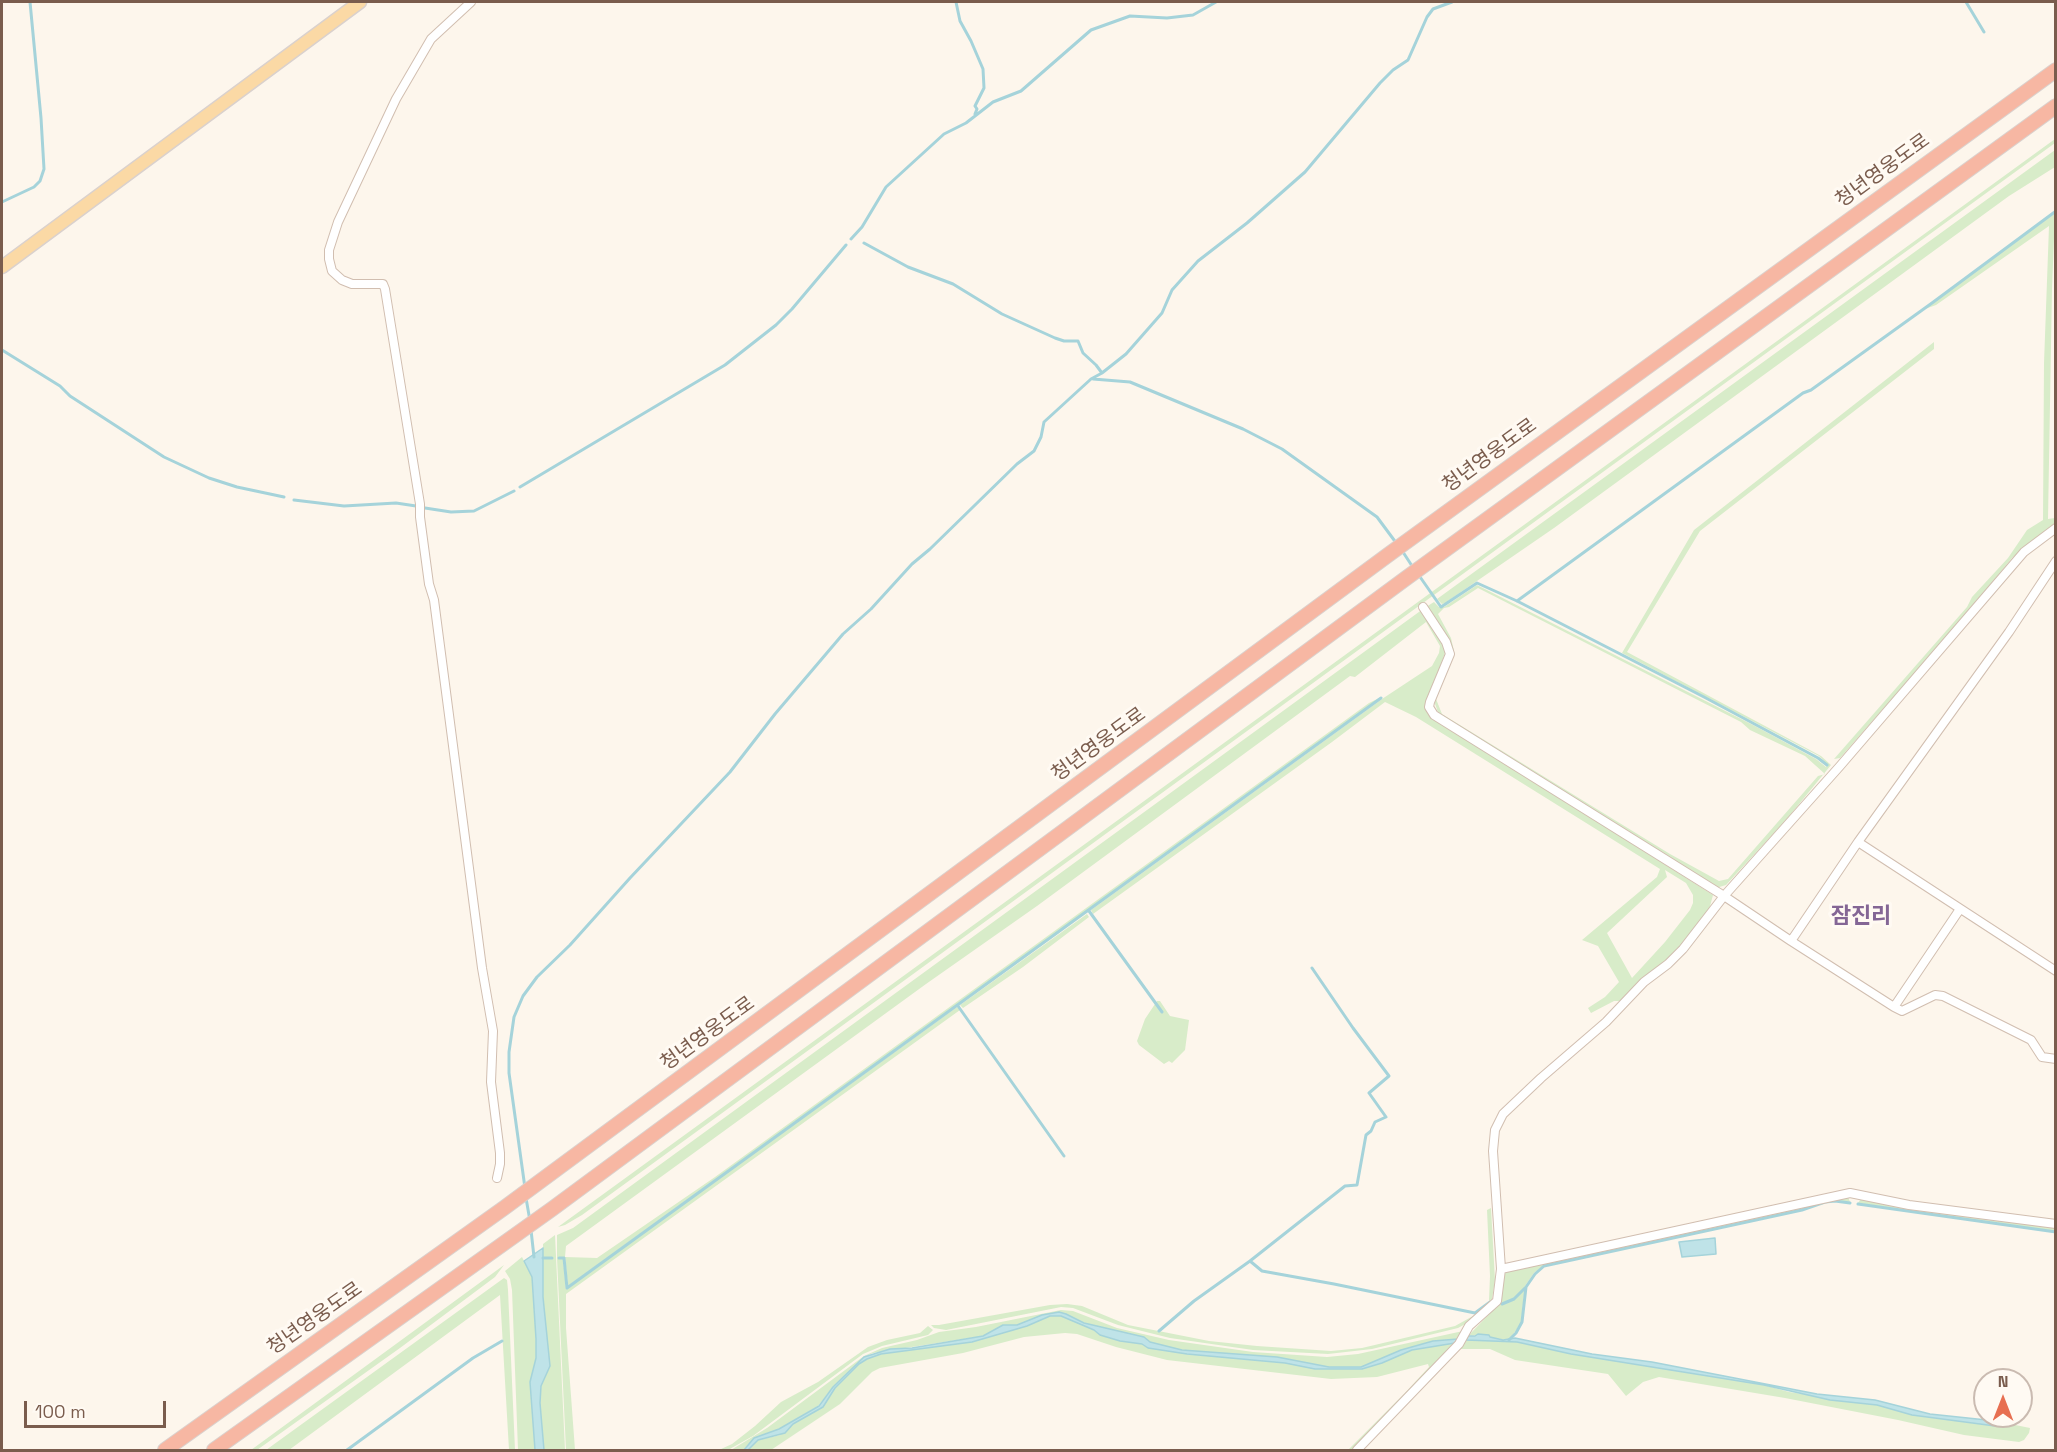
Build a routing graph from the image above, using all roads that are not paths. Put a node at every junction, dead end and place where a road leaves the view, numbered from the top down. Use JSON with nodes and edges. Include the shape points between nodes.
{"nodes":[{"id":1,"x":360,"y":2,"type":"edge"},
{"id":2,"x":471,"y":2,"type":"edge"},
{"id":3,"x":2055,"y":70,"type":"edge"},
{"id":4,"x":2055,"y":106,"type":"edge"},
{"id":5,"x":2,"y":267,"type":"edge"},
{"id":6,"x":2055,"y":528,"type":"edge"},
{"id":7,"x":2055,"y":561,"type":"edge"},
{"id":8,"x":1423,"y":607,"type":"dead end"},
{"id":9,"x":1858,"y":842,"type":"junction"},
{"id":10,"x":1724,"y":896,"type":"junction"},
{"id":11,"x":1960,"y":909,"type":"junction"},
{"id":12,"x":1791,"y":941,"type":"junction"},
{"id":13,"x":2055,"y":971,"type":"edge"},
{"id":14,"x":1894,"y":1007,"type":"junction"},
{"id":15,"x":2055,"y":1059,"type":"edge"},
{"id":16,"x":497,"y":1179,"type":"dead end"},
{"id":17,"x":2055,"y":1224,"type":"edge"},
{"id":18,"x":1501,"y":1269,"type":"junction"},
{"id":19,"x":165,"y":1450,"type":"edge"},
{"id":20,"x":214,"y":1450,"type":"edge"},
{"id":21,"x":1357,"y":1450,"type":"edge"}],
"edges":[{"from":1,"to":5,"type":"main road"},
{"from":2,"to":16,"type":"street","via":[[431,39],[396,99],[338,222],[329,259],[332,271],[342,280],[352,284],[383,284],[385,289],[434,600],[493,1031],[491,1082],[500,1153]]},
{"from":3,"to":19,"type":"highway","name":"청년영웅도로","via":[[1388,555],[504,1209]]},
{"from":4,"to":20,"type":"highway","via":[[1426,563],[552,1209]]},
{"from":6,"to":10,"type":"street","via":[[2024,552]]},
{"from":7,"to":9,"type":"street","via":[[2009,632]]},
{"from":8,"to":10,"type":"street","via":[[1450,654],[1430,702],[1434,715]]},
{"from":9,"to":11,"type":"street"},
{"from":9,"to":12,"type":"street"},
{"from":10,"to":12,"type":"street"},
{"from":10,"to":18,"type":"street","via":[[1668,964],[1503,1114],[1495,1130],[1493,1151]]},
{"from":11,"to":13,"type":"street"},
{"from":11,"to":14,"type":"street"},
{"from":12,"to":14,"type":"street"},
{"from":14,"to":15,"type":"street","via":[[1902,1011],[1935,995],[1943,996],[2031,1040],[2042,1057]]},
{"from":17,"to":18,"type":"street","via":[[1850,1193]]},
{"from":18,"to":21,"type":"street","via":[[1497,1301],[1469,1326],[1459,1344]]}]}
